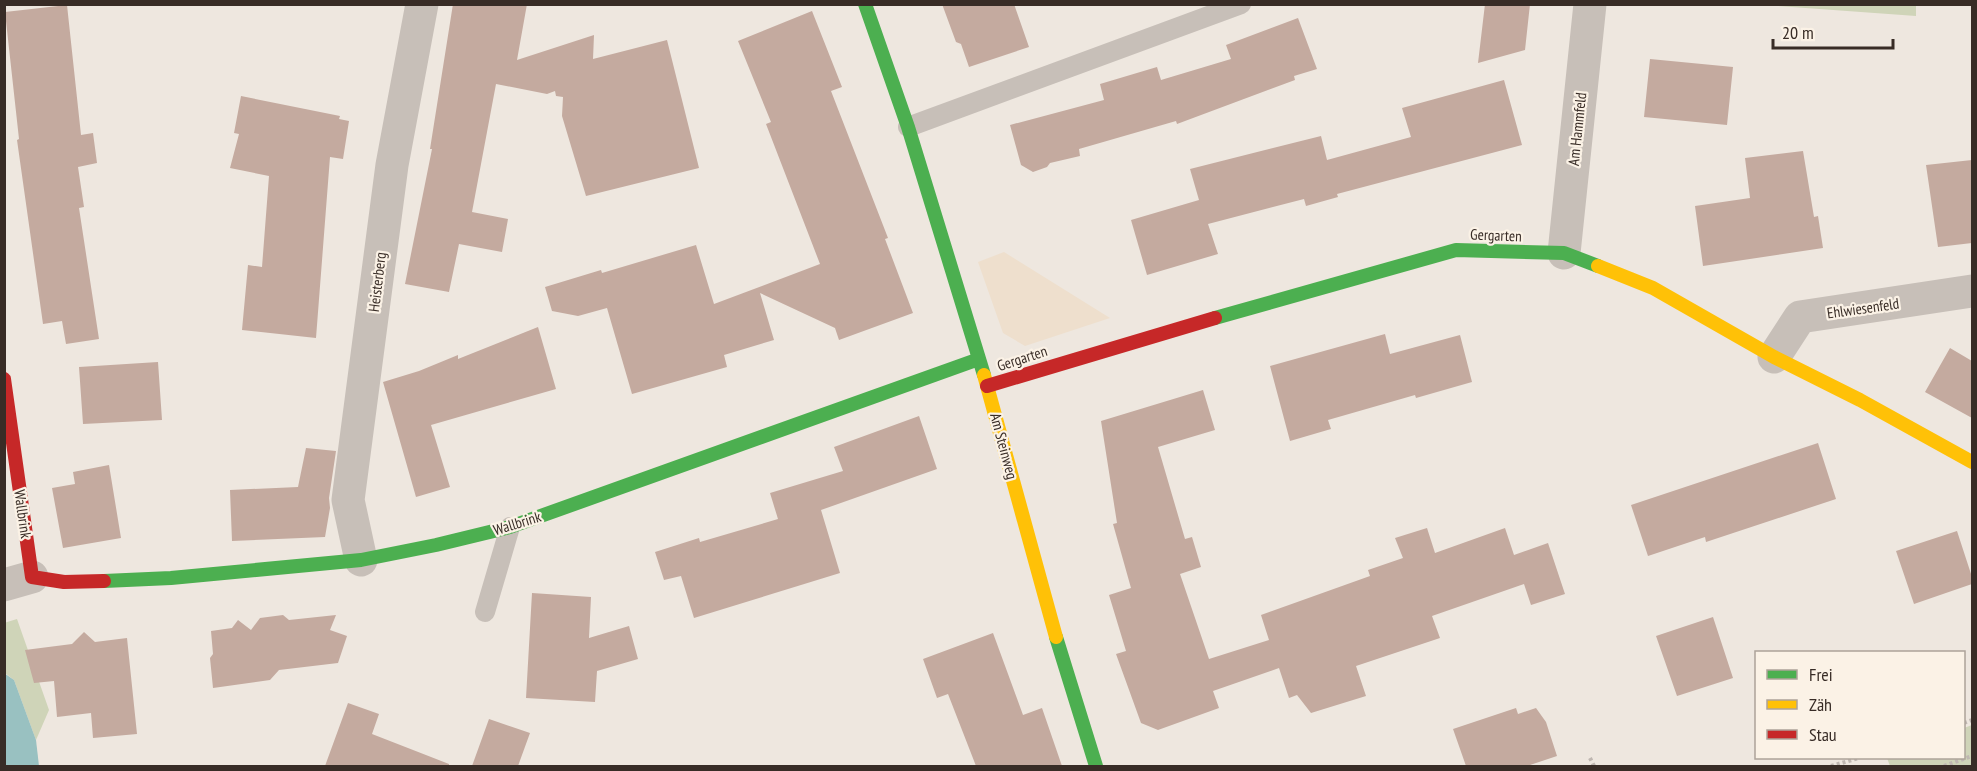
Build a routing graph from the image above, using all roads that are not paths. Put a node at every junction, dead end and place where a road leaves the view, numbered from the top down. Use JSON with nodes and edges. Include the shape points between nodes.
{"nodes":[{"id":1,"x":422,"y":4,"type":"edge"},
{"id":2,"x":866,"y":4,"type":"edge"},
{"id":3,"x":1241,"y":4,"type":"edge"},
{"id":4,"x":1590,"y":4,"type":"edge"},
{"id":5,"x":908,"y":127,"type":"junction"},
{"id":6,"x":1564,"y":254,"type":"junction"},
{"id":7,"x":1972,"y":291,"type":"edge"},
{"id":8,"x":1774,"y":357,"type":"junction"},
{"id":9,"x":979,"y":359,"type":"junction"},
{"id":10,"x":4,"y":380,"type":"edge"},
{"id":11,"x":987,"y":386,"type":"junction"},
{"id":12,"x":1972,"y":462,"type":"edge"},
{"id":13,"x":510,"y":527,"type":"junction"},
{"id":14,"x":361,"y":560,"type":"junction"},
{"id":15,"x":18,"y":581,"type":"edge"},
{"id":16,"x":485,"y":612,"type":"dead end"},
{"id":17,"x":1096,"y":766,"type":"edge"}],
"edges":[{"from":1,"to":14,"type":"street","name":"Heisterberg","via":[[392,165],[348,500]]},
{"from":2,"to":5,"type":"street","name":"Am Steinweg"},
{"from":3,"to":5,"type":"lane"},
{"from":4,"to":6,"type":"street","name":"Am Hammfeld"},
{"from":5,"to":9,"type":"street","name":"Am Steinweg"},
{"from":6,"to":8,"type":"street","name":"Gergarten","via":[[1653,288]]},
{"from":6,"to":11,"type":"street","name":"Gergarten","via":[[1456,250]]},
{"from":7,"to":8,"type":"street","name":"Ehlwiesenfeld","via":[[1800,317]]},
{"from":8,"to":12,"type":"street","name":"Gergarten"},
{"from":9,"to":11,"type":"street","name":"Am Steinweg"},
{"from":9,"to":13,"type":"street","name":"Wallbrink"},
{"from":10,"to":15,"type":"street","name":"Wallbrink"},
{"from":11,"to":17,"type":"street","name":"Am Steinweg","via":[[1059,650]]},
{"from":13,"to":14,"type":"street","name":"Wallbrink"},
{"from":13,"to":16,"type":"lane"},
{"from":14,"to":15,"type":"street","name":"Wallbrink","via":[[171,578]]}]}
